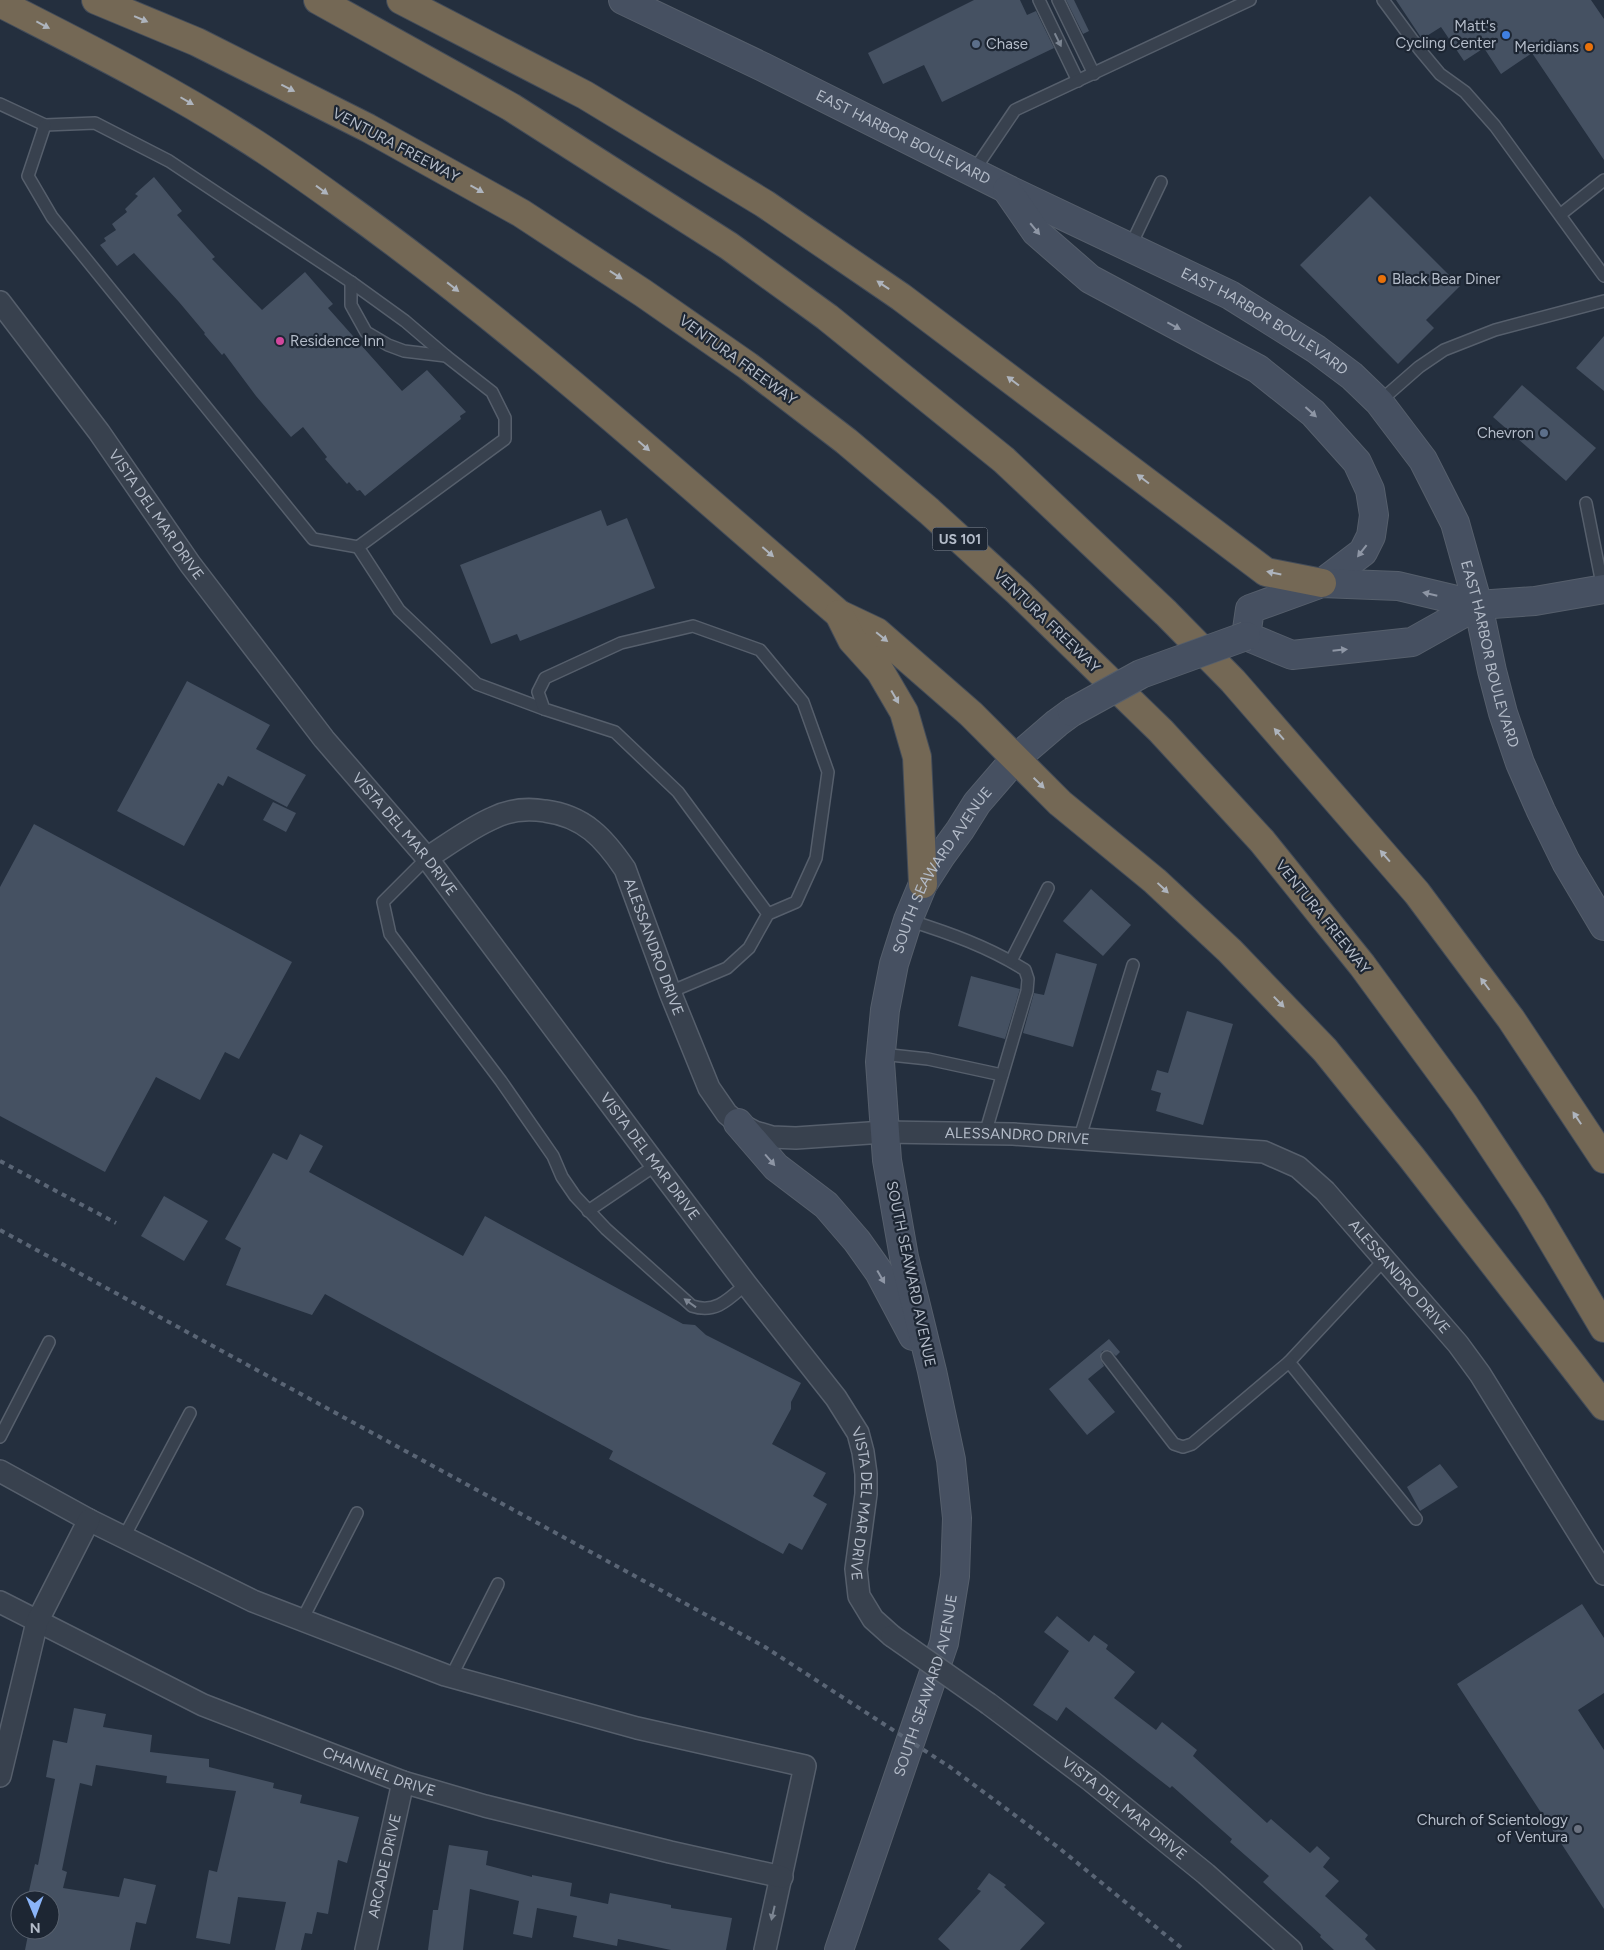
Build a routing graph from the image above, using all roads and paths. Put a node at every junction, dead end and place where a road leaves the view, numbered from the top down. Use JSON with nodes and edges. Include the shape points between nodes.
{"nodes":[{"id":1,"x":96,"y":0,"type":"edge"},
{"id":2,"x":318,"y":0,"type":"edge"},
{"id":3,"x":402,"y":0,"type":"edge"},
{"id":4,"x":623,"y":0,"type":"edge"},
{"id":5,"x":1038,"y":0,"type":"edge"},
{"id":6,"x":1058,"y":0,"type":"edge"},
{"id":7,"x":1250,"y":0,"type":"edge"},
{"id":8,"x":1383,"y":0,"type":"edge"},
{"id":9,"x":0,"y":2,"type":"edge"},
{"id":10,"x":1238,"y":3,"type":"edge"},
{"id":11,"x":1094,"y":74,"type":"junction"},
{"id":12,"x":1078,"y":81,"type":"junction"},
{"id":13,"x":0,"y":104,"type":"edge"},
{"id":14,"x":45,"y":125,"type":"junction"},
{"id":15,"x":973,"y":172,"type":"junction"},
{"id":16,"x":1604,"y":180,"type":"edge"},
{"id":17,"x":1161,"y":182,"type":"dead end"},
{"id":18,"x":1007,"y":189,"type":"junction"},
{"id":19,"x":1560,"y":214,"type":"junction"},
{"id":20,"x":1130,"y":247,"type":"junction"},
{"id":21,"x":1604,"y":276,"type":"edge"},
{"id":22,"x":351,"y":282,"type":"junction"},
{"id":23,"x":1604,"y":301,"type":"edge"},
{"id":24,"x":0,"y":302,"type":"edge"},
{"id":25,"x":446,"y":356,"type":"junction"},
{"id":26,"x":1379,"y":402,"type":"junction"},
{"id":27,"x":1586,"y":503,"type":"dead end"},
{"id":28,"x":358,"y":548,"type":"junction"},
{"id":29,"x":1322,"y":583,"type":"junction"},
{"id":30,"x":1604,"y":589,"type":"edge"},
{"id":31,"x":1478,"y":605,"type":"junction"},
{"id":32,"x":839,"y":614,"type":"junction"},
{"id":33,"x":1246,"y":636,"type":"junction"},
{"id":34,"x":544,"y":709,"type":"junction"},
{"id":35,"x":1015,"y":759,"type":"junction"},
{"id":36,"x":427,"y":858,"type":"junction"},
{"id":37,"x":923,"y":884,"type":"junction"},
{"id":38,"x":1048,"y":888,"type":"dead end"},
{"id":39,"x":768,"y":914,"type":"junction"},
{"id":40,"x":908,"y":920,"type":"junction"},
{"id":41,"x":1604,"y":926,"type":"edge"},
{"id":42,"x":1011,"y":961,"type":"junction"},
{"id":43,"x":1133,"y":965,"type":"dead end"},
{"id":44,"x":670,"y":992,"type":"junction"},
{"id":45,"x":880,"y":1054,"type":"junction"},
{"id":46,"x":1002,"y":1075,"type":"junction"},
{"id":47,"x":738,"y":1123,"type":"junction"},
{"id":48,"x":884,"y":1132,"type":"junction"},
{"id":49,"x":985,"y":1134,"type":"junction"},
{"id":50,"x":1079,"y":1140,"type":"junction"},
{"id":51,"x":1604,"y":1159,"type":"edge"},
{"id":52,"x":656,"y":1165,"type":"junction"},
{"id":53,"x":588,"y":1211,"type":"junction"},
{"id":54,"x":1385,"y":1259,"type":"junction"},
{"id":55,"x":746,"y":1284,"type":"junction"},
{"id":56,"x":1604,"y":1328,"type":"edge"},
{"id":57,"x":49,"y":1342,"type":"dead end"},
{"id":58,"x":1107,"y":1357,"type":"dead end"},
{"id":59,"x":1289,"y":1362,"type":"junction"},
{"id":60,"x":932,"y":1371,"type":"junction"},
{"id":61,"x":1604,"y":1406,"type":"edge"},
{"id":62,"x":190,"y":1413,"type":"dead end"},
{"id":63,"x":0,"y":1437,"type":"edge"},
{"id":64,"x":0,"y":1471,"type":"edge"},
{"id":65,"x":357,"y":1513,"type":"dead end"},
{"id":66,"x":1416,"y":1519,"type":"dead end"},
{"id":67,"x":88,"y":1520,"type":"junction"},
{"id":68,"x":124,"y":1537,"type":"junction"},
{"id":69,"x":1604,"y":1574,"type":"edge"},
{"id":70,"x":498,"y":1584,"type":"dead end"},
{"id":71,"x":0,"y":1602,"type":"edge"},
{"id":72,"x":302,"y":1620,"type":"junction"},
{"id":73,"x":38,"y":1622,"type":"junction"},
{"id":74,"x":451,"y":1677,"type":"junction"},
{"id":75,"x":0,"y":1776,"type":"edge"},
{"id":76,"x":403,"y":1782,"type":"junction"},
{"id":77,"x":782,"y":1877,"type":"junction"},
{"id":78,"x":366,"y":1950,"type":"edge"},
{"id":79,"x":765,"y":1950,"type":"edge"},
{"id":80,"x":839,"y":1950,"type":"edge"},
{"id":81,"x":1291,"y":1950,"type":"edge"}],
"edges":[{"from":1,"to":56,"type":"highway","name":"VENTURA FREEWAY","number":"US 101","one_way":true,"via":[[206,46],[368,128],[521,213],[643,292],[748,366],[846,441],[929,511],[1019,593],[1160,731],[1262,841],[1362,965],[1464,1104],[1531,1205]]},
{"from":51,"to":2,"type":"highway","one_way":true,"via":[[1511,1019],[1417,893],[1233,681],[1004,460],[827,318],[729,246],[511,107]]},
{"from":29,"to":3,"type":"highway","one_way":true,"via":[[1266,572],[901,297],[765,204],[585,95]]},
{"from":4,"to":15,"type":"main road","name":"EAST HARBOR BOULEVARD"},
{"from":5,"to":12,"type":"lane","one_way":true},
{"from":6,"to":11,"type":"lane"},
{"from":7,"to":10,"type":"lane"},
{"from":8,"to":19,"type":"lane","via":[[1440,74],[1465,92],[1495,126]]},
{"from":9,"to":32,"type":"highway","one_way":true,"via":[[205,112],[387,237],[512,334]]},
{"from":10,"to":11,"type":"lane"},
{"from":11,"to":12,"type":"lane"},
{"from":12,"to":15,"type":"lane","via":[[1015,110]]},
{"from":13,"to":14,"type":"lane"},
{"from":14,"to":22,"type":"lane","via":[[95,123],[169,161]]},
{"from":14,"to":28,"type":"lane","via":[[28,176],[52,218],[313,539]]},
{"from":15,"to":18,"type":"main road","name":"EAST HARBOR BOULEVARD"},
{"from":16,"to":19,"type":"lane"},
{"from":17,"to":20,"type":"lane"},
{"from":18,"to":20,"type":"main road","name":"EAST HARBOR BOULEVARD"},
{"from":18,"to":29,"type":"main road","one_way":true,"via":[[1036,232],[1090,279],[1258,369],[1313,413],[1357,462],[1370,490],[1374,515],[1371,536],[1363,552]]},
{"from":19,"to":21,"type":"lane"},
{"from":20,"to":26,"type":"main road","name":"EAST HARBOR BOULEVARD","via":[[1230,295],[1316,349],[1352,376]]},
{"from":22,"to":25,"type":"lane"},
{"from":22,"to":25,"type":"lane","via":[[351,305],[366,332],[404,351]]},
{"from":23,"to":26,"type":"lane","via":[[1495,330],[1444,350]]},
{"from":24,"to":36,"type":"street","name":"VISTA DEL MAR DRIVE","via":[[99,432],[190,564],[294,701]]},
{"from":25,"to":28,"type":"lane","via":[[492,392],[505,418],[505,439]]},
{"from":26,"to":31,"type":"main road","name":"EAST HARBOR BOULEVARD","via":[[1423,460],[1440,491],[1455,523]]},
{"from":27,"to":30,"type":"lane"},
{"from":28,"to":34,"type":"lane","via":[[399,610],[477,684]]},
{"from":31,"to":29,"type":"main road","one_way":true,"via":[[1398,586]]},
{"from":29,"to":33,"type":"main road","via":[[1250,609]]},
{"from":30,"to":31,"type":"main road","via":[[1535,601]]},
{"from":33,"to":31,"type":"main road","one_way":true,"via":[[1292,655],[1412,642]]},
{"from":31,"to":41,"type":"main road","name":"EAST HARBOR BOULEVARD","via":[[1494,680],[1520,763],[1566,862]]},
{"from":32,"to":35,"type":"highway","one_way":true,"via":[[877,632],[971,714]]},
{"from":32,"to":37,"type":"highway","one_way":true,"via":[[852,640],[880,670],[904,712],[917,757]]},
{"from":33,"to":35,"type":"main road","name":"SOUTH SEAWARD AVENUE","bridge":true,"via":[[1141,674],[1106,692],[1057,723]]},
{"from":34,"to":39,"type":"lane","via":[[615,732],[678,792]]},
{"from":34,"to":39,"type":"lane","via":[[538,692],[545,678],[622,644],[693,626],[760,650],[802,702],[828,772],[816,858],[796,902]]},
{"from":35,"to":37,"type":"main road","name":"SOUTH SEAWARD AVENUE","via":[[977,803]]},
{"from":35,"to":61,"type":"highway","one_way":true,"via":[[1060,804],[1155,881],[1230,951],[1325,1050]]},
{"from":36,"to":44,"type":"street","name":"ALESSANDRO DRIVE","via":[[488,820],[512,812],[532,809],[570,816],[601,839],[625,869]]},
{"from":36,"to":52,"type":"street","name":"VISTA DEL MAR DRIVE"},
{"from":36,"to":53,"type":"lane","via":[[383,902],[390,934],[501,1081],[553,1156],[562,1177]]},
{"from":37,"to":40,"type":"main road","name":"SOUTH SEAWARD AVENUE"},
{"from":38,"to":42,"type":"lane"},
{"from":39,"to":44,"type":"lane","via":[[749,948],[728,968]]},
{"from":40,"to":42,"type":"lane","via":[[963,938]]},
{"from":40,"to":45,"type":"main road","name":"SOUTH SEAWARD AVENUE","via":[[894,964]]},
{"from":42,"to":46,"type":"lane","via":[[1026,970],[1027,991]]},
{"from":43,"to":50,"type":"lane"},
{"from":44,"to":47,"type":"street","name":"ALESSANDRO DRIVE","via":[[709,1088],[722,1108]]},
{"from":45,"to":46,"type":"lane","via":[[928,1059]]},
{"from":45,"to":48,"type":"main road","name":"SOUTH SEAWARD AVENUE"},
{"from":46,"to":49,"type":"lane"},
{"from":47,"to":48,"type":"street","name":"ALESSANDRO DRIVE","via":[[755,1132],[796,1138]]},
{"from":47,"to":60,"type":"main road","one_way":true,"via":[[776,1167],[826,1205],[858,1241],[879,1272]]},
{"from":48,"to":49,"type":"street","name":"ALESSANDRO DRIVE"},
{"from":48,"to":60,"type":"main road","name":"SOUTH SEAWARD AVENUE","via":[[898,1229]]},
{"from":49,"to":50,"type":"street","name":"ALESSANDRO DRIVE"},
{"from":50,"to":54,"type":"street","name":"ALESSANDRO DRIVE","via":[[1264,1152],[1298,1167],[1326,1191]]},
{"from":52,"to":53,"type":"lane"},
{"from":52,"to":55,"type":"street","name":"VISTA DEL MAR DRIVE"},
{"from":55,"to":53,"type":"lane","one_way":true,"via":[[725,1303],[703,1310],[692,1306]]},
{"from":54,"to":59,"type":"lane"},
{"from":54,"to":69,"type":"street","name":"ALESSANDRO DRIVE","via":[[1480,1374]]},
{"from":55,"to":81,"type":"street","name":"VISTA DEL MAR DRIVE","bridge":true,"via":[[836,1398],[858,1433],[866,1474],[866,1494],[856,1582],[859,1596],[873,1619],[1090,1780],[1206,1874]]},
{"from":57,"to":63,"type":"lane"},
{"from":58,"to":59,"type":"lane","via":[[1174,1444],[1183,1447],[1192,1444]]},
{"from":59,"to":66,"type":"lane"},
{"from":60,"to":80,"type":"main road","name":"SOUTH SEAWARD AVENUE","via":[[951,1460],[957,1518],[955,1576],[944,1643]]},
{"from":62,"to":68,"type":"lane"},
{"from":64,"to":67,"type":"street"},
{"from":65,"to":72,"type":"lane"},
{"from":67,"to":68,"type":"street"},
{"from":67,"to":73,"type":"street"},
{"from":68,"to":72,"type":"street","via":[[253,1601]]},
{"from":70,"to":74,"type":"lane"},
{"from":71,"to":73,"type":"street","name":"CHANNEL DRIVE"},
{"from":72,"to":74,"type":"street"},
{"from":73,"to":75,"type":"street"},
{"from":73,"to":76,"type":"street","name":"CHANNEL DRIVE","via":[[204,1705]]},
{"from":74,"to":77,"type":"street","via":[[637,1728],[805,1766]]},
{"from":76,"to":77,"type":"street","name":"CHANNEL DRIVE","via":[[485,1806]]},
{"from":76,"to":78,"type":"street","name":"ARCADE DRIVE"},
{"from":77,"to":79,"type":"street","one_way":true}]}
